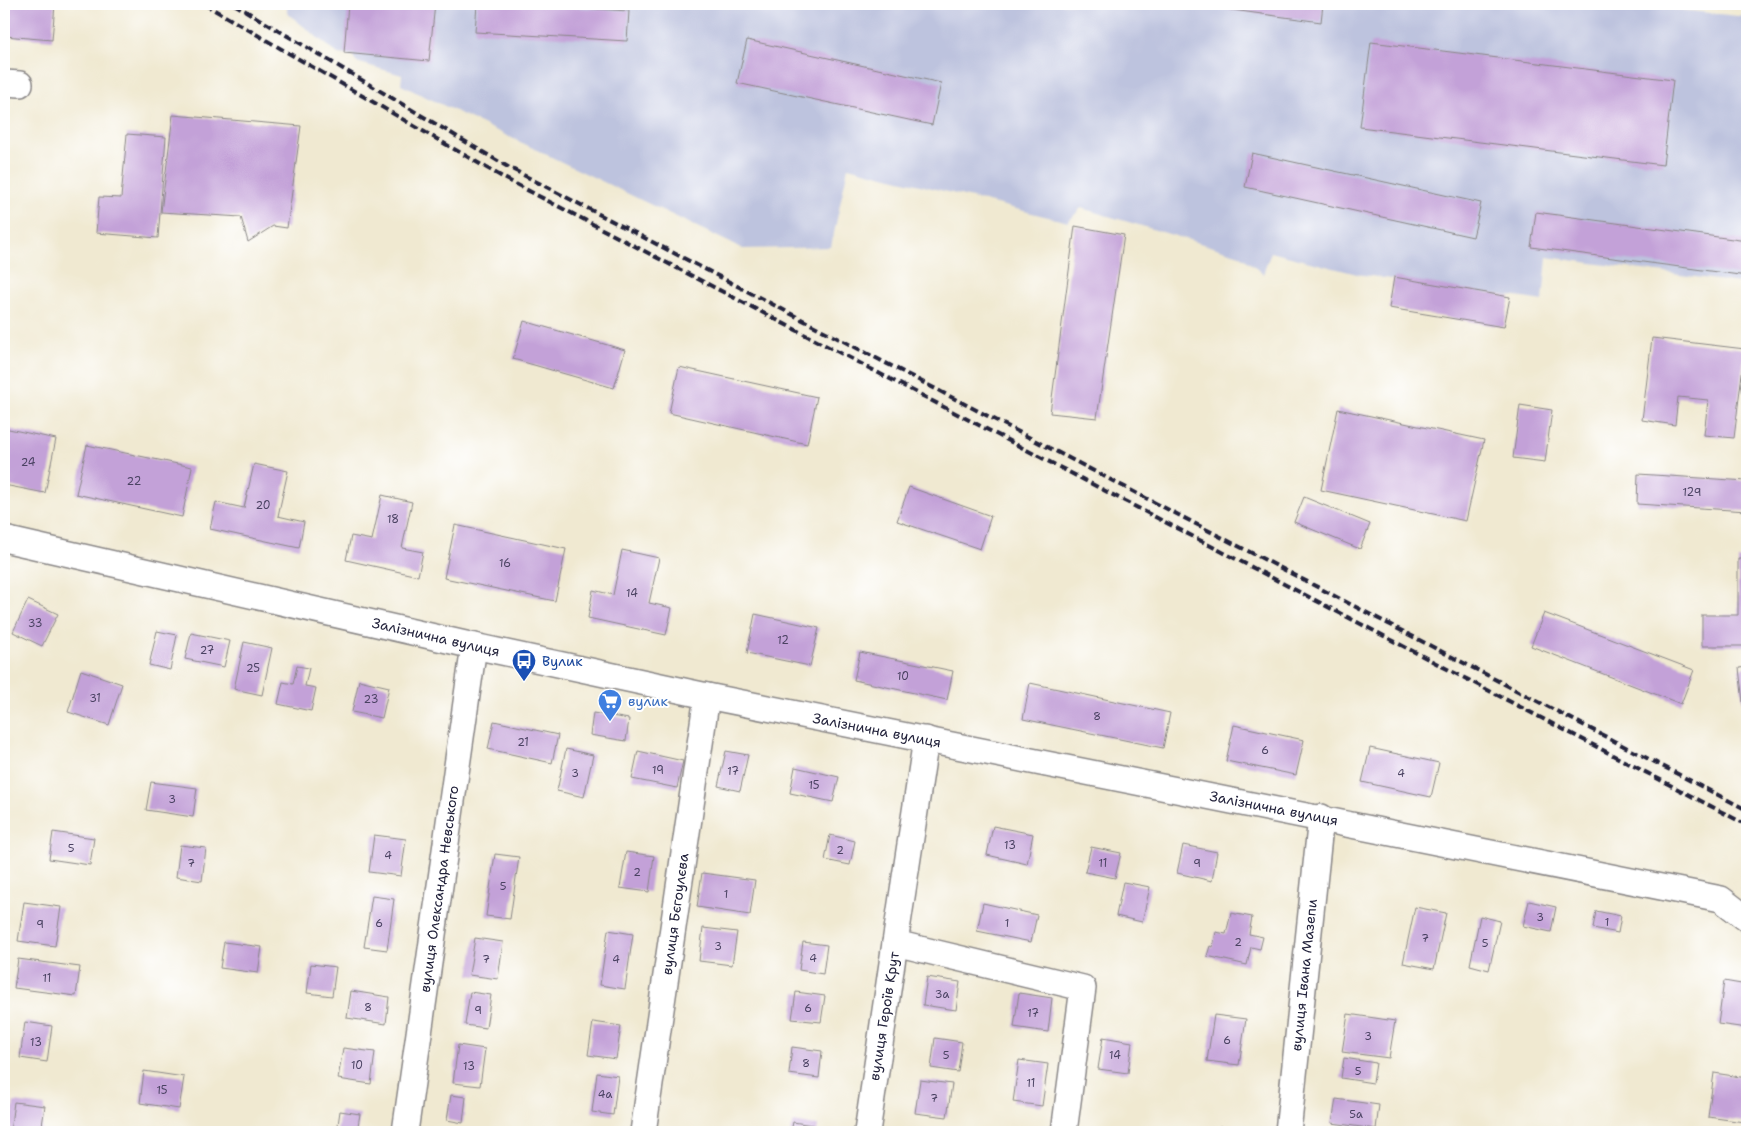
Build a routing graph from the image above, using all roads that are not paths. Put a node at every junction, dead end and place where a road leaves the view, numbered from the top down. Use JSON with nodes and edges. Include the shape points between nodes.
{"nodes":[{"id":1,"x":4,"y":539,"type":"edge"},
{"id":2,"x":474,"y":646,"type":"junction"},
{"id":3,"x":707,"y":696,"type":"junction"},
{"id":4,"x":926,"y":739,"type":"junction"},
{"id":5,"x":1321,"y":817,"type":"junction"},
{"id":6,"x":1747,"y":919,"type":"edge"},
{"id":7,"x":895,"y":943,"type":"junction"},
{"id":8,"x":405,"y":1132,"type":"edge"},
{"id":9,"x":643,"y":1132,"type":"edge"},
{"id":10,"x":867,"y":1132,"type":"edge"},
{"id":11,"x":1064,"y":1132,"type":"edge"},
{"id":12,"x":1288,"y":1132,"type":"edge"}],
"edges":[{"from":1,"to":2,"type":"street","name":"Залізнична вулиця"},
{"from":2,"to":3,"type":"street","name":"Залізнична вулиця"},
{"from":2,"to":8,"type":"street","name":"вулиця Олександра Невського"},
{"from":3,"to":4,"type":"street","name":"Залізнична вулиця"},
{"from":3,"to":9,"type":"street","name":"вулиця Бєгоулєва"},
{"from":4,"to":5,"type":"street","name":"Залізнична вулиця"},
{"from":4,"to":7,"type":"street"},
{"from":5,"to":6,"type":"street","name":"Залізнична вулиця","via":[[1721,899]]},
{"from":5,"to":12,"type":"street","name":"вулиця Івана Мазепи"},
{"from":7,"to":10,"type":"street","name":"вулиця Героїв Крут"},
{"from":7,"to":11,"type":"street","name":"вулиця Героїв Крут","via":[[1084,988]]}]}
